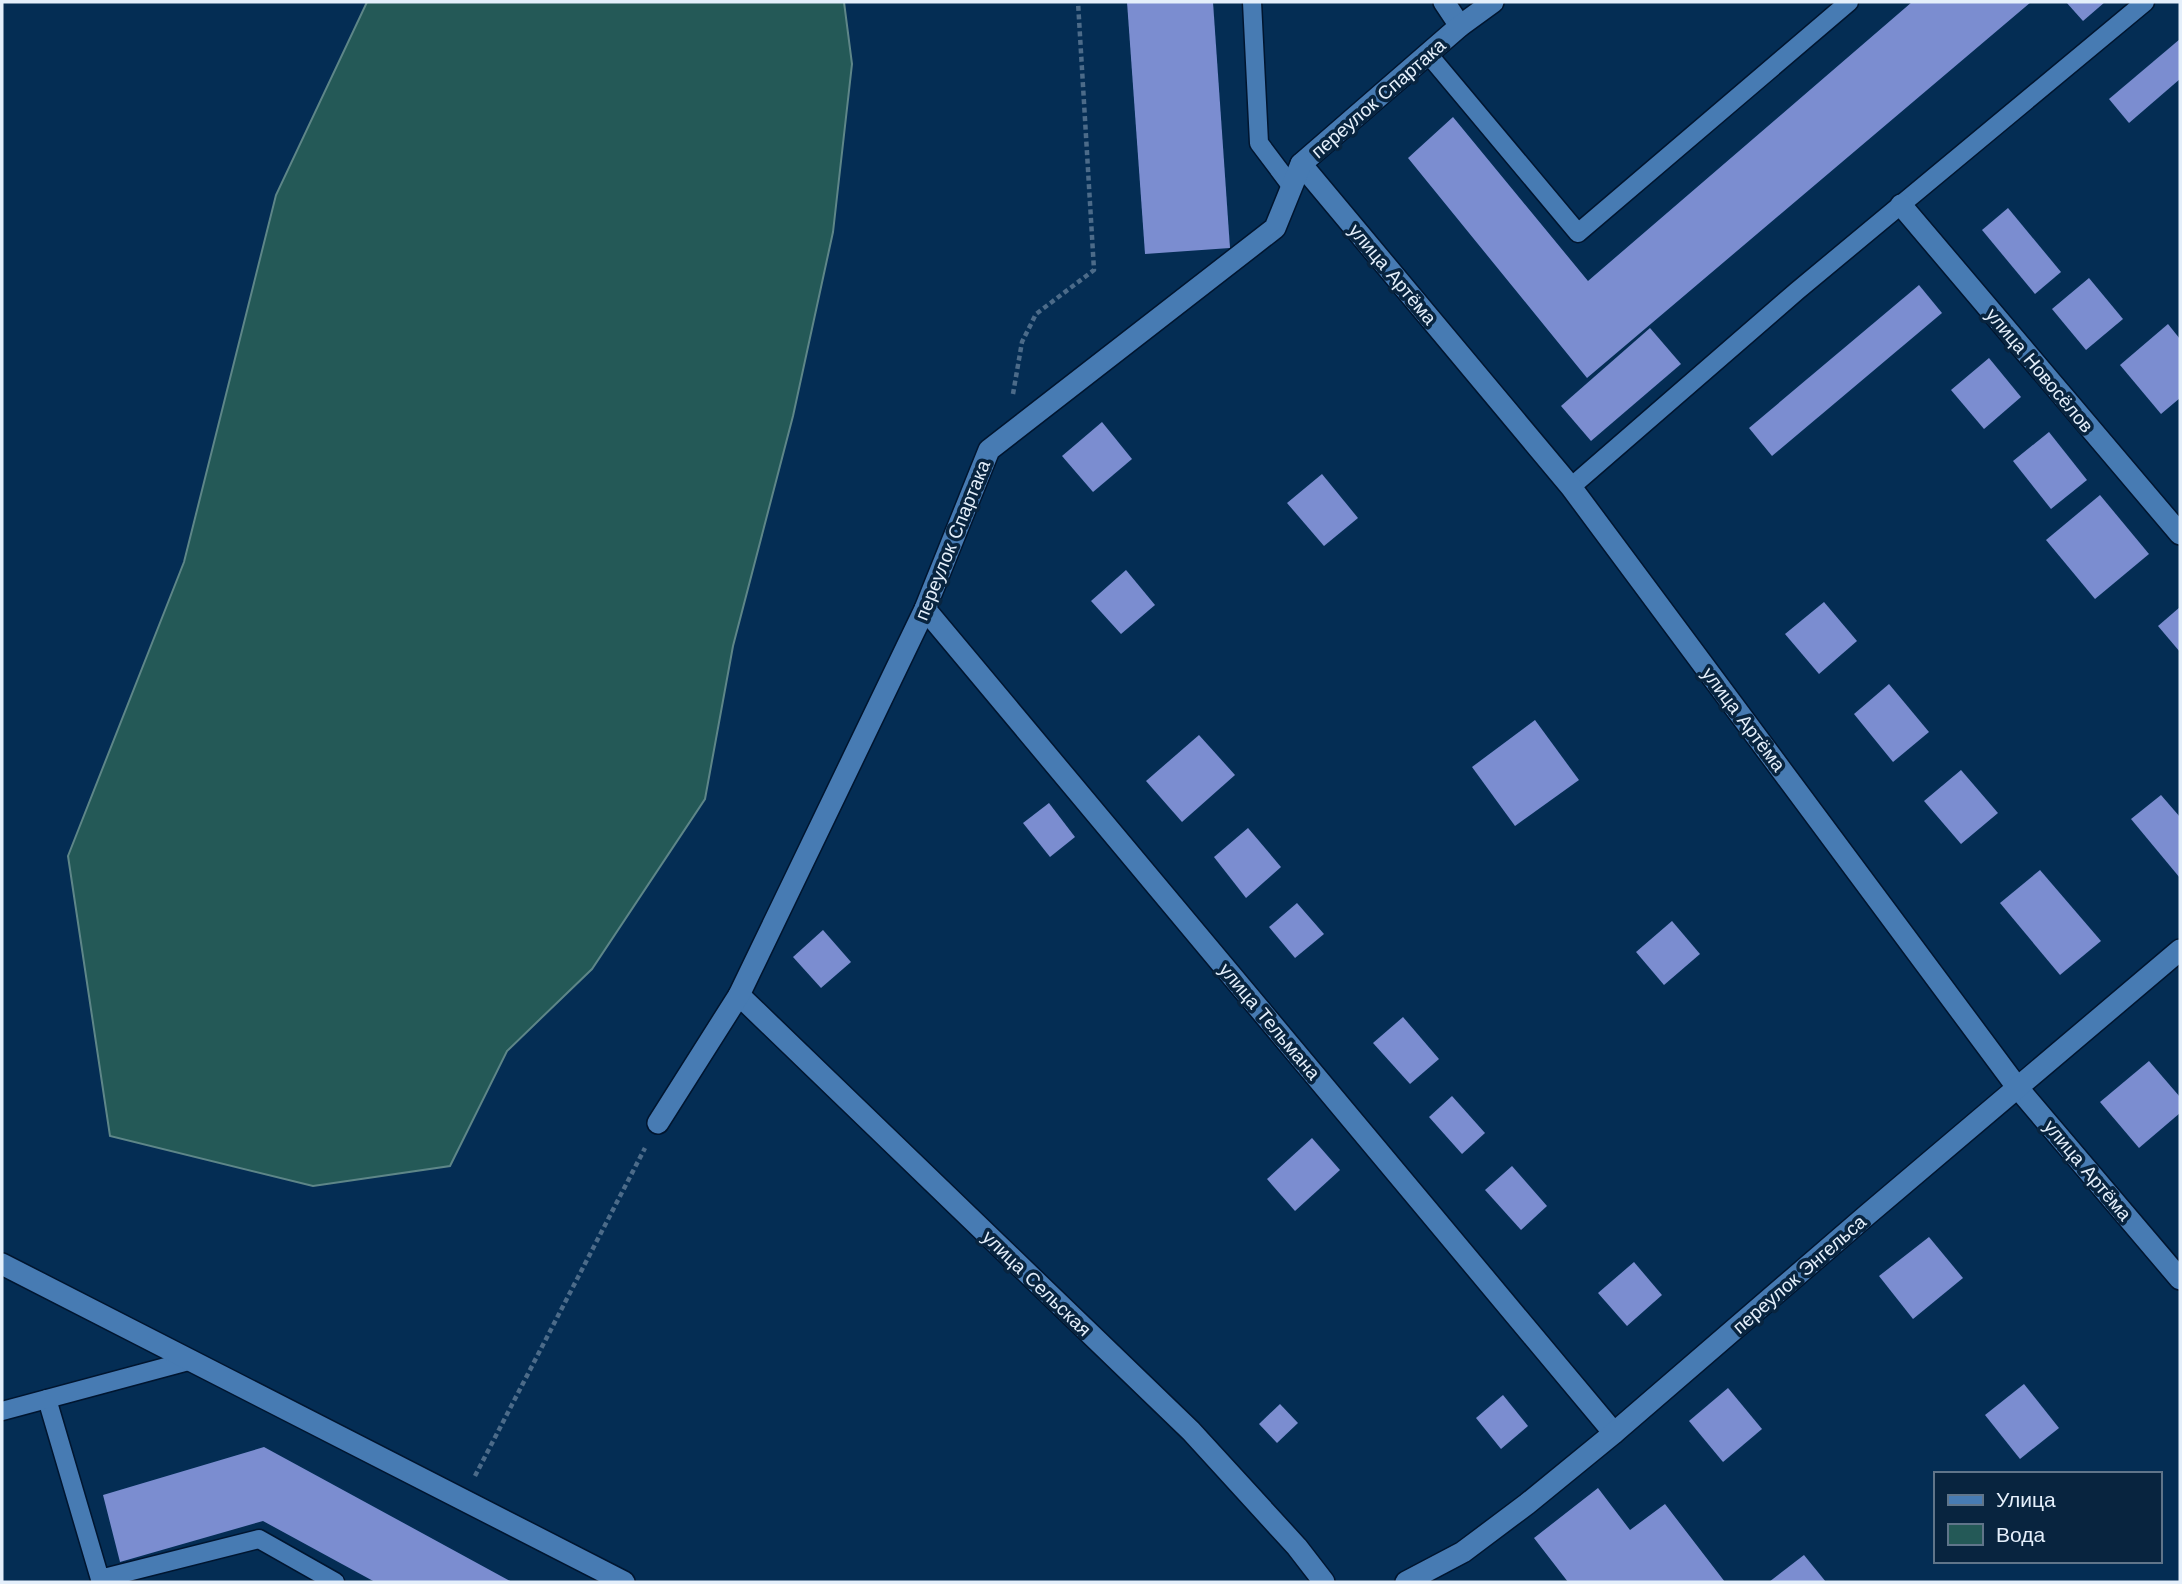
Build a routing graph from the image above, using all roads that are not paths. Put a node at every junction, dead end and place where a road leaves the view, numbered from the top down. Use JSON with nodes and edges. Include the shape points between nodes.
{"nodes":[{"id":1,"x":1252,"y":2,"type":"edge"},
{"id":2,"x":1444,"y":2,"type":"edge"},
{"id":3,"x":1493,"y":2,"type":"edge"},
{"id":4,"x":1849,"y":2,"type":"edge"},
{"id":5,"x":2145,"y":2,"type":"edge"},
{"id":6,"x":1460,"y":26,"type":"junction"},
{"id":7,"x":1429,"y":54,"type":"junction"},
{"id":8,"x":1301,"y":164,"type":"junction"},
{"id":9,"x":1292,"y":187,"type":"junction"},
{"id":10,"x":1901,"y":205,"type":"junction"},
{"id":11,"x":1571,"y":487,"type":"junction"},
{"id":12,"x":2180,"y":534,"type":"edge"},
{"id":13,"x":925,"y":609,"type":"junction"},
{"id":14,"x":2180,"y":950,"type":"edge"},
{"id":15,"x":739,"y":995,"type":"junction"},
{"id":16,"x":2017,"y":1087,"type":"junction"},
{"id":17,"x":658,"y":1123,"type":"road end"},
{"id":18,"x":2,"y":1264,"type":"edge"},
{"id":19,"x":2180,"y":1279,"type":"edge"},
{"id":20,"x":192,"y":1360,"type":"junction"},
{"id":21,"x":47,"y":1399,"type":"junction"},
{"id":22,"x":2,"y":1411,"type":"edge"},
{"id":23,"x":1614,"y":1433,"type":"junction"},
{"id":24,"x":101,"y":1581,"type":"edge"},
{"id":25,"x":335,"y":1582,"type":"edge"},
{"id":26,"x":624,"y":1582,"type":"edge"},
{"id":27,"x":1324,"y":1582,"type":"edge"},
{"id":28,"x":1406,"y":1582,"type":"edge"}],
"edges":[{"from":1,"to":9,"type":"lane","via":[[1259,143]]},
{"from":2,"to":6,"type":"street"},
{"from":3,"to":6,"type":"street","name":"переулок Спартака"},
{"from":4,"to":7,"type":"lane","via":[[1578,233]]},
{"from":5,"to":10,"type":"lane"},
{"from":6,"to":7,"type":"street","name":"переулок Спартака"},
{"from":7,"to":8,"type":"street","name":"переулок Спартака"},
{"from":8,"to":9,"type":"street","name":"переулок Спартака"},
{"from":8,"to":11,"type":"street","name":"улица Артёма"},
{"from":9,"to":13,"type":"street","name":"переулок Спартака","via":[[1275,228],[989,450]]},
{"from":10,"to":11,"type":"lane"},
{"from":10,"to":12,"type":"street","name":"улица Новосёлов"},
{"from":11,"to":16,"type":"street","name":"улица Артёма"},
{"from":13,"to":15,"type":"street","name":"переулок Спартака"},
{"from":13,"to":23,"type":"street","name":"улица Тельмана"},
{"from":14,"to":16,"type":"street","name":"переулок Энгельса"},
{"from":15,"to":17,"type":"street","name":"переулок Спартака"},
{"from":15,"to":27,"type":"street","name":"улица Сельская","via":[[1191,1431]]},
{"from":16,"to":19,"type":"street","name":"улица Артёма"},
{"from":16,"to":23,"type":"street","name":"переулок Энгельса"},
{"from":18,"to":20,"type":"street"},
{"from":20,"to":21,"type":"lane"},
{"from":20,"to":26,"type":"street"},
{"from":21,"to":22,"type":"lane"},
{"from":21,"to":24,"type":"lane"},
{"from":23,"to":28,"type":"street","name":"переулок Энгельса","via":[[1463,1552]]},
{"from":24,"to":25,"type":"lane","via":[[259,1539]]}]}
